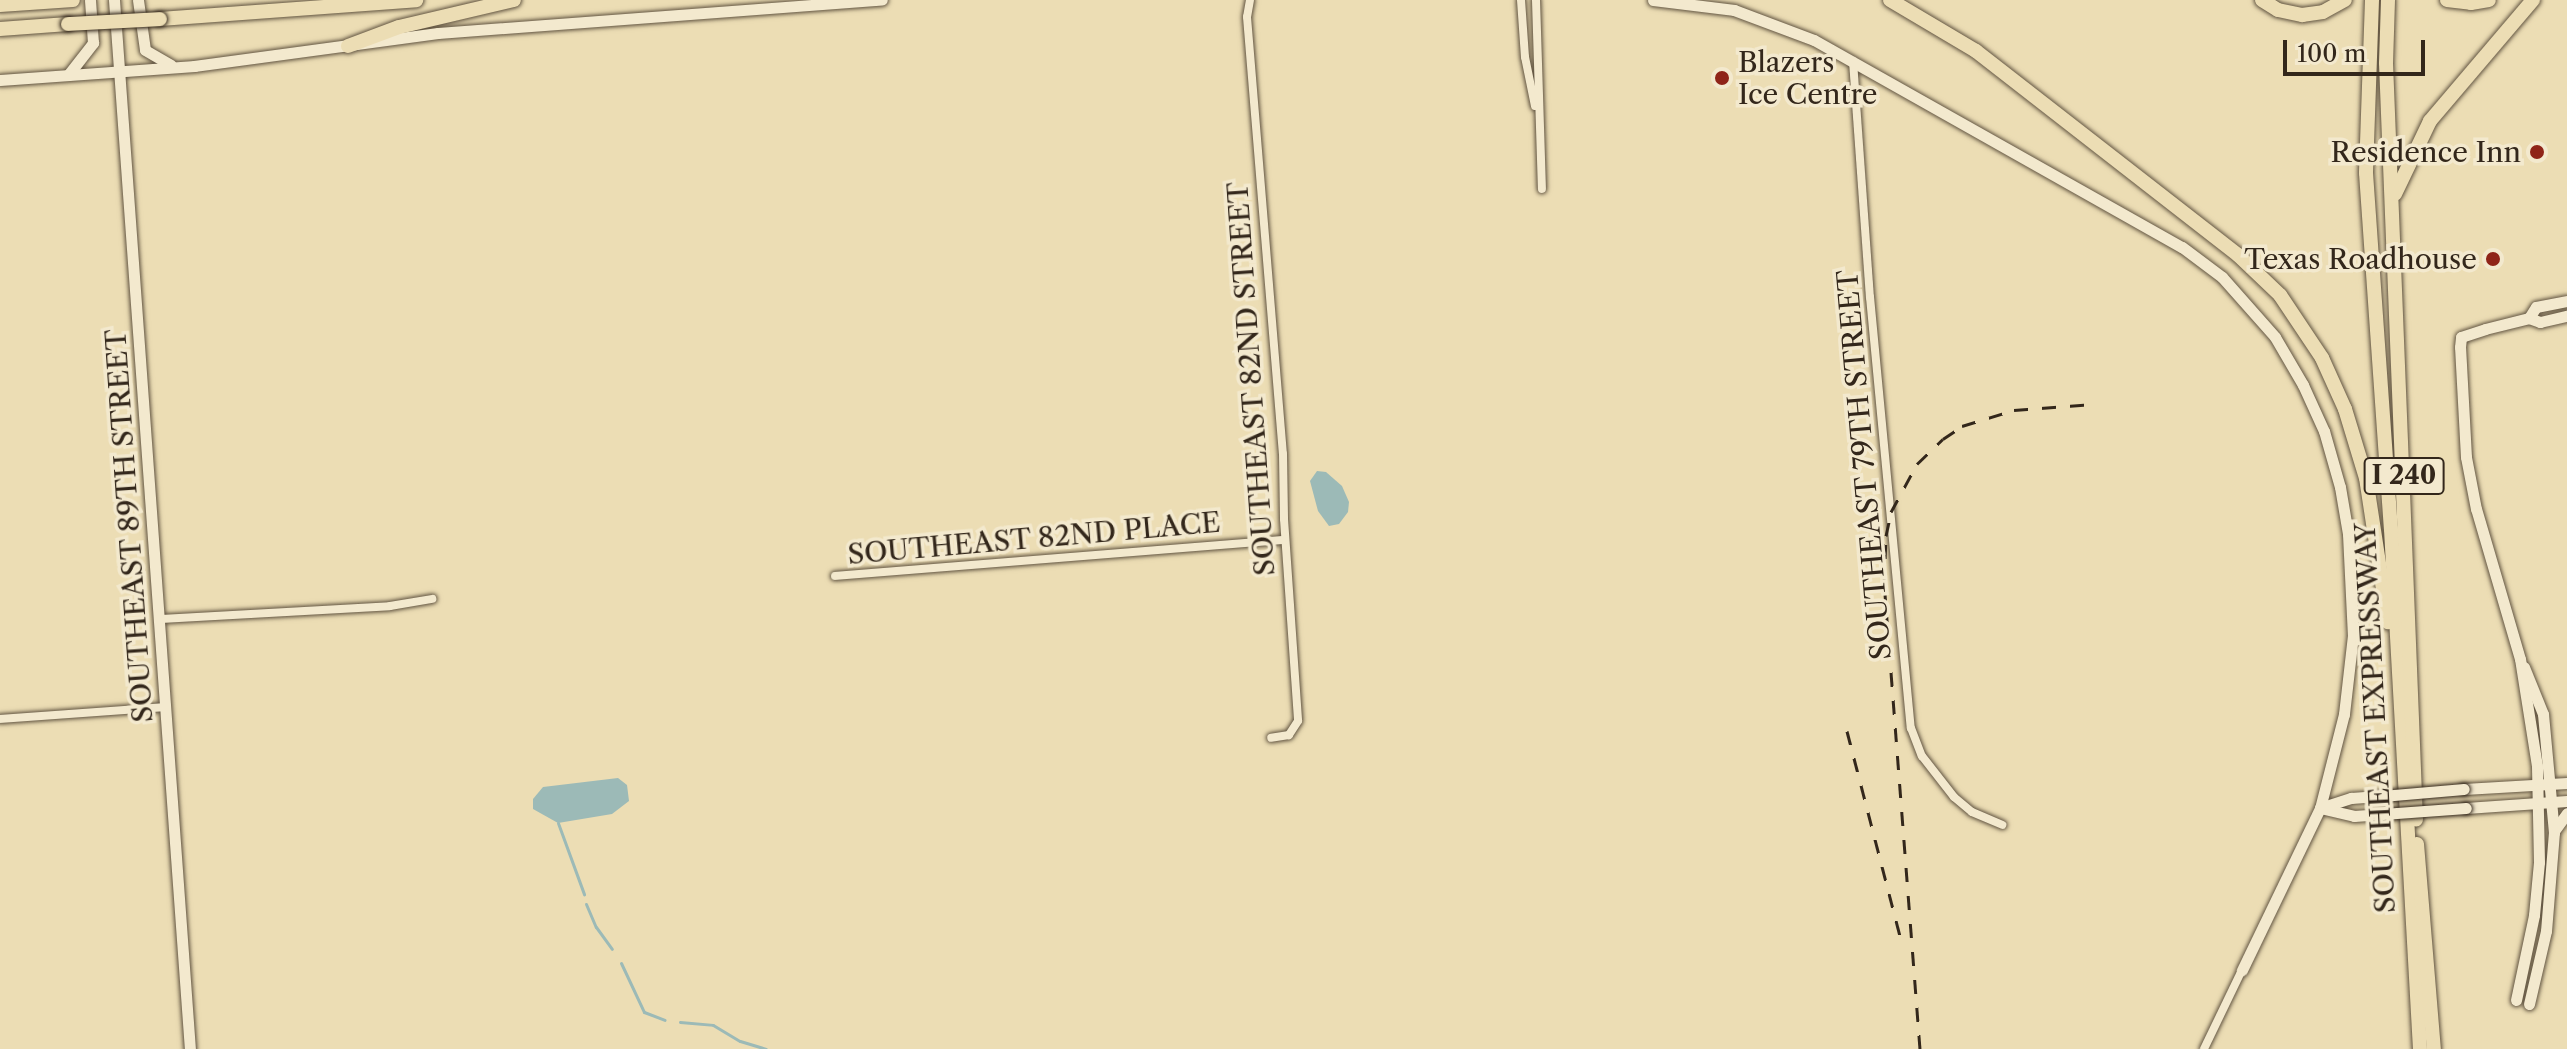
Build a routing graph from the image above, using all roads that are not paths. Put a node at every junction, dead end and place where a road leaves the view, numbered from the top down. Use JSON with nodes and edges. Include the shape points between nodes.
{"nodes":[{"id":1,"x":67,"y":0,"type":"edge"},
{"id":2,"x":73,"y":0,"type":"edge"},
{"id":3,"x":90,"y":0,"type":"edge"},
{"id":4,"x":114,"y":0,"type":"edge"},
{"id":5,"x":138,"y":0,"type":"edge"},
{"id":6,"x":416,"y":0,"type":"edge"},
{"id":7,"x":514,"y":0,"type":"edge"},
{"id":8,"x":882,"y":0,"type":"edge"},
{"id":9,"x":1250,"y":0,"type":"edge"},
{"id":10,"x":1521,"y":0,"type":"edge"},
{"id":11,"x":1536,"y":0,"type":"edge"},
{"id":12,"x":1653,"y":0,"type":"edge"},
{"id":13,"x":1890,"y":0,"type":"edge"},
{"id":14,"x":2262,"y":0,"type":"edge"},
{"id":15,"x":2345,"y":0,"type":"edge"},
{"id":16,"x":2372,"y":0,"type":"edge"},
{"id":17,"x":2388,"y":0,"type":"edge"},
{"id":18,"x":2447,"y":0,"type":"edge"},
{"id":19,"x":2489,"y":0,"type":"edge"},
{"id":20,"x":2533,"y":0,"type":"edge"},
{"id":21,"x":0,"y":5,"type":"edge"},
{"id":22,"x":0,"y":29,"type":"edge"},
{"id":23,"x":348,"y":46,"type":"junction"},
{"id":24,"x":1853,"y":61,"type":"junction"},
{"id":25,"x":175,"y":67,"type":"junction"},
{"id":26,"x":119,"y":71,"type":"junction"},
{"id":27,"x":68,"y":75,"type":"junction"},
{"id":28,"x":0,"y":80,"type":"edge"},
{"id":29,"x":1538,"y":121,"type":"junction"},
{"id":30,"x":1542,"y":189,"type":"dead end"},
{"id":31,"x":2394,"y":198,"type":"junction"},
{"id":32,"x":2567,"y":301,"type":"edge"},
{"id":33,"x":2567,"y":316,"type":"edge"},
{"id":34,"x":2529,"y":318,"type":"junction"},
{"id":35,"x":1285,"y":540,"type":"junction"},
{"id":36,"x":835,"y":576,"type":"dead end"},
{"id":37,"x":432,"y":599,"type":"dead end"},
{"id":38,"x":161,"y":619,"type":"junction"},
{"id":39,"x":2520,"y":659,"type":"junction"},
{"id":40,"x":2400,"y":695,"type":"junction"},
{"id":41,"x":166,"y":707,"type":"junction"},
{"id":42,"x":0,"y":719,"type":"edge"},
{"id":43,"x":1271,"y":738,"type":"dead end"},
{"id":44,"x":2567,"y":783,"type":"edge"},
{"id":45,"x":2552,"y":784,"type":"junction"},
{"id":46,"x":2538,"y":785,"type":"junction"},
{"id":47,"x":2567,"y":801,"type":"edge"},
{"id":48,"x":2553,"y":802,"type":"junction"},
{"id":49,"x":2539,"y":803,"type":"junction"},
{"id":50,"x":2320,"y":808,"type":"junction"},
{"id":51,"x":2567,"y":813,"type":"edge"},
{"id":52,"x":2002,"y":825,"type":"dead end"},
{"id":53,"x":2554,"y":832,"type":"junction"},
{"id":54,"x":2242,"y":970,"type":"joint"},
{"id":55,"x":2516,"y":1000,"type":"dead end"},
{"id":56,"x":2529,"y":1004,"type":"dead end"},
{"id":57,"x":190,"y":1049,"type":"edge"},
{"id":58,"x":2204,"y":1049,"type":"edge"},
{"id":59,"x":2420,"y":1049,"type":"edge"},
{"id":60,"x":2434,"y":1049,"type":"edge"}],
"edges":[{"from":1,"to":2,"type":"highway"},
{"from":1,"to":21,"type":"highway"},
{"from":3,"to":27,"type":"street","via":[[93,43]]},
{"from":4,"to":26,"type":"street","name":"SOUTHEAST 89TH STREET"},
{"from":5,"to":25,"type":"street","via":[[145,50]]},
{"from":6,"to":22,"type":"highway","bridge":true},
{"from":7,"to":23,"type":"highway","via":[[399,27]]},
{"from":8,"to":23,"type":"street","via":[[438,33]]},
{"from":9,"to":35,"type":"street","name":"SOUTHEAST 82ND STREET","via":[[1247,17],[1283,454]]},
{"from":10,"to":29,"type":"street"},
{"from":11,"to":29,"type":"street","via":[[1541,57]]},
{"from":12,"to":24,"type":"street","via":[[1749,15],[1803,34]]},
{"from":13,"to":40,"type":"highway","via":[[1976,51],[2238,255],[2280,295],[2322,358],[2345,409],[2366,478]]},
{"from":14,"to":15,"type":"highway","via":[[2302,15],[2323,12]]},
{"from":16,"to":40,"type":"highway","name":"SOUTHEAST EXPRESSWAY","number":"I 240","via":[[2366,173]]},
{"from":17,"to":31,"type":"highway","name":"SOUTHEAST EXPRESSWAY","number":"I 240"},
{"from":18,"to":19,"type":"highway"},
{"from":20,"to":31,"type":"highway","via":[[2430,121]]},
{"from":23,"to":25,"type":"street"},
{"from":24,"to":50,"type":"street","via":[[2139,222],[2222,277],[2275,337],[2324,431],[2348,534],[2350,680]]},
{"from":24,"to":52,"type":"street","name":"SOUTHEAST 79TH STREET","via":[[1911,728],[1922,756],[1954,797]]},
{"from":25,"to":26,"type":"street"},
{"from":26,"to":27,"type":"street"},
{"from":26,"to":38,"type":"street","name":"SOUTHEAST 89TH STREET"},
{"from":27,"to":28,"type":"street"},
{"from":29,"to":30,"type":"street"},
{"from":31,"to":60,"type":"highway","name":"SOUTHEAST EXPRESSWAY","number":"I 240","via":[[2416,834]]},
{"from":32,"to":34,"type":"street","via":[[2536,307]]},
{"from":33,"to":34,"type":"street","via":[[2540,322]]},
{"from":34,"to":39,"type":"street","via":[[2461,337],[2466,457]]},
{"from":35,"to":36,"type":"street","name":"SOUTHEAST 82ND PLACE"},
{"from":35,"to":43,"type":"street","name":"SOUTHEAST 82ND STREET","via":[[1298,721],[1289,735]]},
{"from":37,"to":38,"type":"street"},
{"from":38,"to":41,"type":"street","name":"SOUTHEAST 89TH STREET"},
{"from":39,"to":45,"type":"street","via":[[2543,714]]},
{"from":39,"to":46,"type":"street"},
{"from":40,"to":59,"type":"highway","name":"SOUTHEAST EXPRESSWAY","number":"I 240"},
{"from":41,"to":42,"type":"street"},
{"from":41,"to":57,"type":"street","name":"SOUTHEAST 89TH STREET"},
{"from":44,"to":45,"type":"street"},
{"from":45,"to":46,"type":"street"},
{"from":45,"to":48,"type":"street"},
{"from":46,"to":49,"type":"street"},
{"from":46,"to":50,"type":"street","bridge":true,"via":[[2351,798]]},
{"from":47,"to":48,"type":"street"},
{"from":48,"to":49,"type":"street"},
{"from":48,"to":53,"type":"street"},
{"from":49,"to":50,"type":"street","bridge":true,"via":[[2354,816]]},
{"from":49,"to":55,"type":"street","via":[[2534,915]]},
{"from":50,"to":54,"type":"street"},
{"from":51,"to":53,"type":"street"},
{"from":53,"to":56,"type":"street","via":[[2546,931]]},
{"from":54,"to":58,"type":"street"}]}
